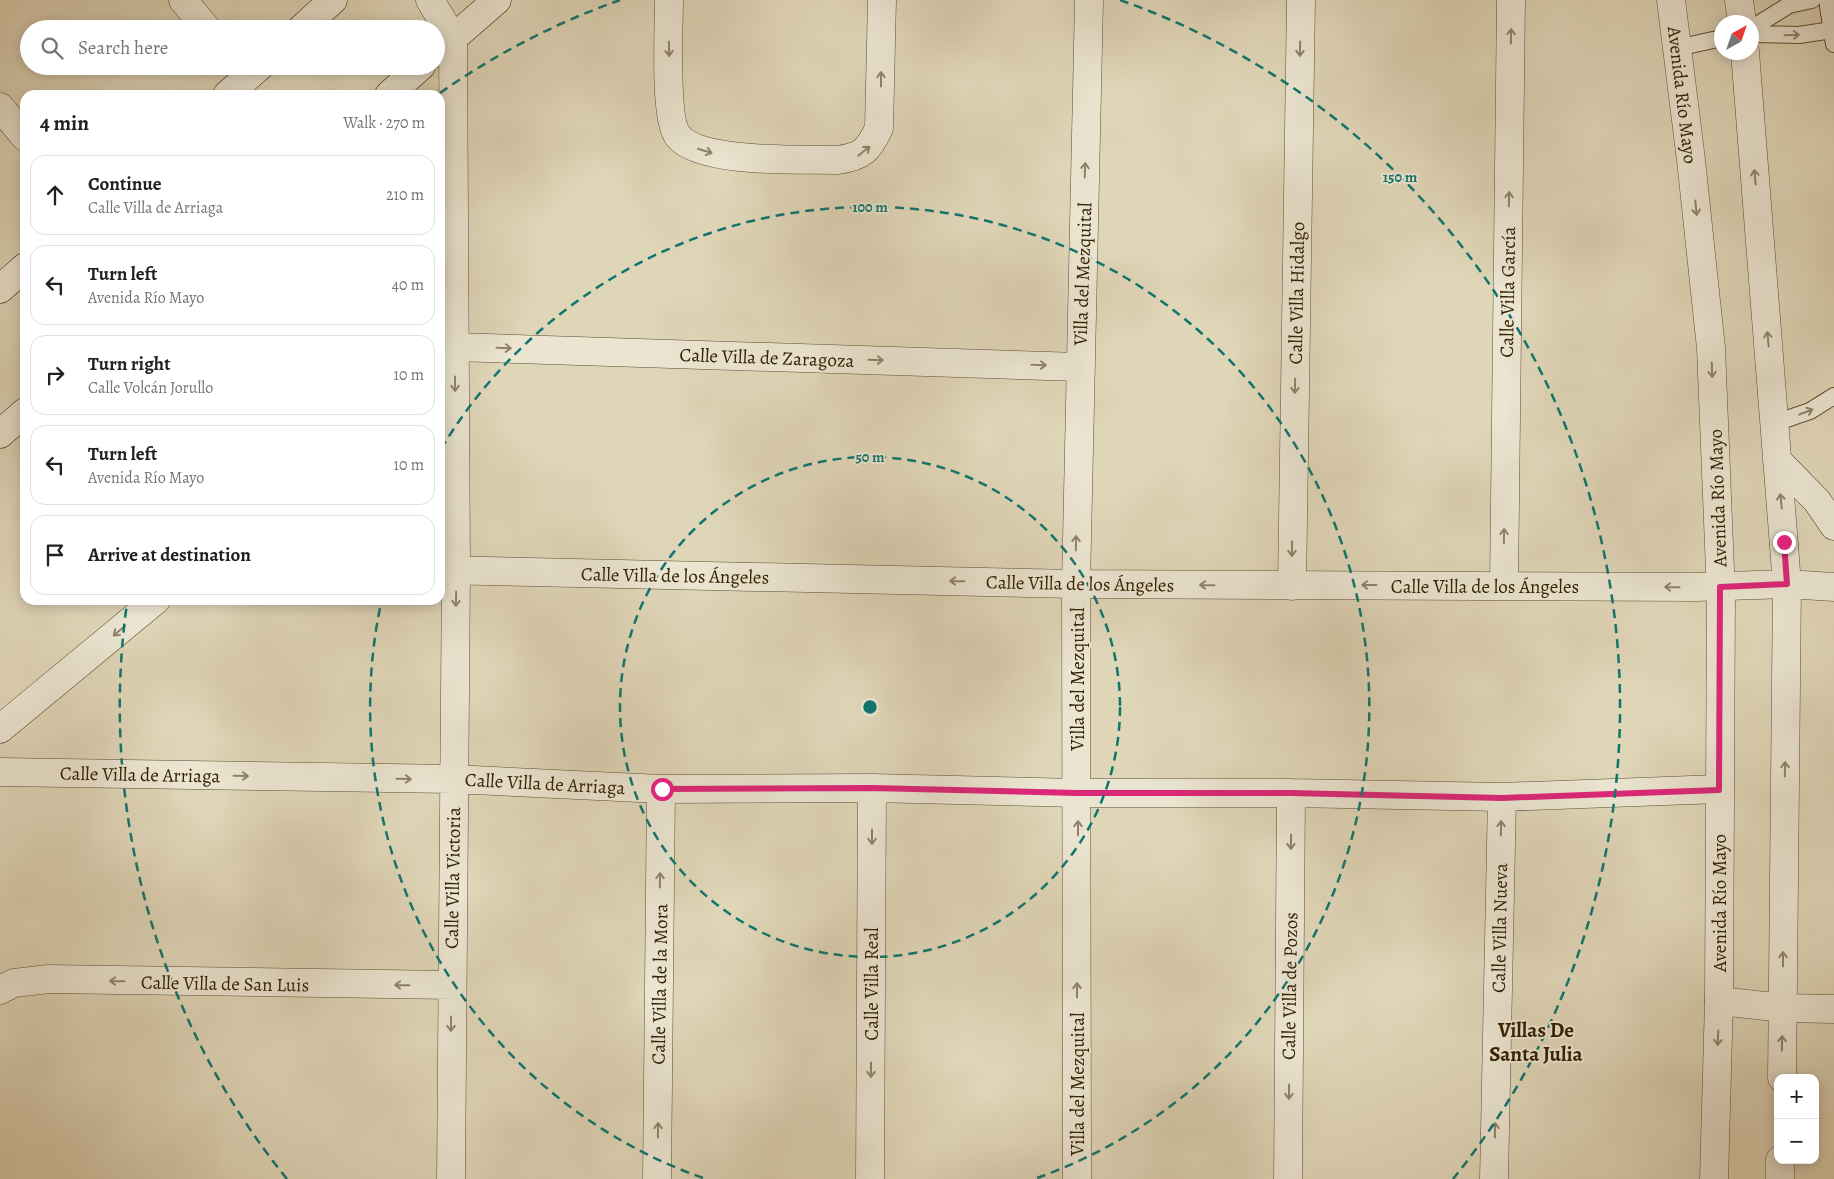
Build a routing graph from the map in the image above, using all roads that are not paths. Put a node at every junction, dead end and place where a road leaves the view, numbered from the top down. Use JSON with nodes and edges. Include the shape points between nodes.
{"nodes":[{"id":1,"x":183,"y":0,"type":"edge"},
{"id":2,"x":333,"y":0,"type":"edge"},
{"id":3,"x":430,"y":0,"type":"edge"},
{"id":4,"x":497,"y":0,"type":"edge"},
{"id":5,"x":669,"y":0,"type":"edge"},
{"id":6,"x":882,"y":0,"type":"edge"},
{"id":7,"x":1089,"y":0,"type":"edge"},
{"id":8,"x":1301,"y":0,"type":"edge"},
{"id":9,"x":1511,"y":0,"type":"edge"},
{"id":10,"x":1671,"y":0,"type":"edge"},
{"id":11,"x":1739,"y":0,"type":"edge"},
{"id":12,"x":1812,"y":0,"type":"edge"},
{"id":13,"x":1827,"y":0,"type":"edge"},
{"id":14,"x":1741,"y":15,"type":"edge"},
{"id":15,"x":200,"y":20,"type":"edge"},
{"id":16,"x":311,"y":20,"type":"edge"},
{"id":17,"x":437,"y":20,"type":"edge"},
{"id":18,"x":1759,"y":24,"type":"edge"},
{"id":19,"x":1759,"y":34,"type":"edge"},
{"id":20,"x":1833,"y":37,"type":"edge"},
{"id":21,"x":1714,"y":40,"type":"edge"},
{"id":22,"x":445,"y":45,"type":"edge"},
{"id":23,"x":1677,"y":48,"type":"junction"},
{"id":24,"x":1746,"y":60,"type":"edge"},
{"id":25,"x":245,"y":75,"type":"edge"},
{"id":26,"x":411,"y":75,"type":"edge"},
{"id":27,"x":231,"y":90,"type":"edge"},
{"id":28,"x":395,"y":90,"type":"edge"},
{"id":29,"x":0,"y":107,"type":"edge"},
{"id":30,"x":20,"y":131,"type":"edge"},
{"id":31,"x":20,"y":271,"type":"edge"},
{"id":32,"x":0,"y":289,"type":"edge"},
{"id":33,"x":455,"y":347,"type":"junction"},
{"id":34,"x":1079,"y":367,"type":"junction"},
{"id":35,"x":1834,"y":396,"type":"edge"},
{"id":36,"x":20,"y":416,"type":"edge"},
{"id":37,"x":1775,"y":423,"type":"junction"},
{"id":38,"x":0,"y":434,"type":"edge"},
{"id":39,"x":1777,"y":460,"type":"junction"},
{"id":40,"x":1834,"y":526,"type":"edge"},
{"id":41,"x":448,"y":570,"type":"edge"},
{"id":42,"x":1076,"y":584,"type":"junction"},
{"id":43,"x":1787,"y":584,"type":"junction"},
{"id":44,"x":1504,"y":585,"type":"junction"},
{"id":45,"x":1292,"y":586,"type":"junction"},
{"id":46,"x":1720,"y":587,"type":"junction"},
{"id":47,"x":1834,"y":587,"type":"edge"},
{"id":48,"x":150,"y":605,"type":"edge"},
{"id":49,"x":0,"y":729,"type":"edge"},
{"id":50,"x":0,"y":772,"type":"edge"},
{"id":51,"x":453,"y":779,"type":"junction"},
{"id":52,"x":872,"y":788,"type":"junction"},
{"id":53,"x":662,"y":789,"type":"junction"},
{"id":54,"x":1719,"y":790,"type":"junction"},
{"id":55,"x":1078,"y":793,"type":"junction"},
{"id":56,"x":1291,"y":793,"type":"junction"},
{"id":57,"x":1502,"y":798,"type":"junction"},
{"id":58,"x":451,"y":985,"type":"junction"},
{"id":59,"x":0,"y":990,"type":"edge"},
{"id":60,"x":1719,"y":1001,"type":"junction"},
{"id":61,"x":1783,"y":1008,"type":"junction"},
{"id":62,"x":1834,"y":1009,"type":"edge"},
{"id":63,"x":1782,"y":1074,"type":"edge"},
{"id":64,"x":1780,"y":1164,"type":"edge"},
{"id":65,"x":451,"y":1179,"type":"edge"},
{"id":66,"x":657,"y":1179,"type":"edge"},
{"id":67,"x":870,"y":1179,"type":"edge"},
{"id":68,"x":1077,"y":1179,"type":"edge"},
{"id":69,"x":1288,"y":1179,"type":"edge"},
{"id":70,"x":1494,"y":1179,"type":"edge"},
{"id":71,"x":1714,"y":1179,"type":"edge"},
{"id":72,"x":1780,"y":1179,"type":"edge"}],
"edges":[{"from":1,"to":15,"type":"street"},
{"from":2,"to":16,"type":"street"},
{"from":3,"to":17,"type":"street"},
{"from":4,"to":22,"type":"street"},
{"from":5,"to":6,"type":"street","one_way":true,"via":[[671,120],[678,136],[694,148],[720,156],[838,160],[855,158],[872,144],[879,128]]},
{"from":34,"to":7,"type":"street","name":"Villa del Mezquital","one_way":true},
{"from":8,"to":45,"type":"street","name":"Calle Villa Hidalgo","one_way":true},
{"from":44,"to":9,"type":"street","name":"Calle Villa García","one_way":true},
{"from":10,"to":23,"type":"street","name":"Avenida Río Mayo"},
{"from":11,"to":14,"type":"street"},
{"from":12,"to":18,"type":"lane","via":[[1789,5]]},
{"from":13,"to":20,"type":"lane"},
{"from":19,"to":20,"type":"lane","one_way":true},
{"from":21,"to":23,"type":"lane"},
{"from":22,"to":33,"type":"street","name":"Calle Villa Victoria"},
{"from":23,"to":46,"type":"street","name":"Avenida Río Mayo","one_way":true,"via":[[1711,348]]},
{"from":37,"to":24,"type":"street","one_way":true},
{"from":25,"to":27,"type":"street"},
{"from":26,"to":28,"type":"street"},
{"from":29,"to":30,"type":"street"},
{"from":31,"to":32,"type":"street"},
{"from":33,"to":34,"type":"street","name":"Calle Villa de Zaragoza","one_way":true},
{"from":33,"to":41,"type":"street","name":"Calle Villa Victoria","one_way":true},
{"from":42,"to":34,"type":"street","name":"Villa del Mezquital","one_way":true},
{"from":37,"to":35,"type":"lane","one_way":true,"via":[[1810,412]]},
{"from":36,"to":38,"type":"street"},
{"from":37,"to":39,"type":"street"},
{"from":39,"to":40,"type":"street","via":[[1817,501]]},
{"from":43,"to":39,"type":"street","one_way":true},
{"from":42,"to":41,"type":"street","name":"Calle Villa de los Ángeles","one_way":true},
{"from":41,"to":51,"type":"street","name":"Calle Villa Victoria","one_way":true},
{"from":45,"to":42,"type":"street","name":"Calle Villa de los Ángeles","one_way":true},
{"from":42,"to":55,"type":"street","name":"Villa del Mezquital"},
{"from":43,"to":46,"type":"street","name":"Calle Villa de los Ángeles"},
{"from":43,"to":47,"type":"street","name":"Calle Villa de los Ángeles"},
{"from":61,"to":43,"type":"street","one_way":true},
{"from":44,"to":45,"type":"street","name":"Calle Villa de los Ángeles","one_way":true},
{"from":46,"to":44,"type":"street","name":"Calle Villa de los Ángeles","one_way":true},
{"from":46,"to":54,"type":"street","name":"Avenida Río Mayo"},
{"from":48,"to":49,"type":"street","one_way":true},
{"from":50,"to":51,"type":"street","name":"Calle Villa de Arriaga","one_way":true},
{"from":51,"to":53,"type":"street","name":"Calle Villa de Arriaga"},
{"from":51,"to":58,"type":"street","name":"Calle Villa Victoria"},
{"from":52,"to":53,"type":"street","name":"Calle Villa de Arriaga"},
{"from":52,"to":55,"type":"street","name":"Calle Villa de Arriaga"},
{"from":52,"to":67,"type":"street","name":"Calle Villa Real","one_way":true},
{"from":66,"to":53,"type":"street","name":"Calle Villa de la Mora","one_way":true},
{"from":54,"to":57,"type":"street","name":"Calle Villa de Arriaga"},
{"from":54,"to":60,"type":"street","name":"Avenida Río Mayo"},
{"from":55,"to":56,"type":"street","name":"Calle Villa de Arriaga"},
{"from":68,"to":55,"type":"street","name":"Villa del Mezquital","one_way":true},
{"from":56,"to":57,"type":"street","name":"Calle Villa de Arriaga"},
{"from":56,"to":69,"type":"street","name":"Calle Villa de Pozos","one_way":true},
{"from":70,"to":57,"type":"street","name":"Calle Villa Nueva","one_way":true},
{"from":58,"to":59,"type":"street","name":"Calle Villa de San Luis","one_way":true,"via":[[49,979],[14,983]]},
{"from":58,"to":65,"type":"street","name":"Calle Villa Victoria","one_way":true},
{"from":60,"to":61,"type":"street"},
{"from":60,"to":71,"type":"street","name":"Avenida Río Mayo","one_way":true},
{"from":61,"to":62,"type":"street"},
{"from":63,"to":61,"type":"street","one_way":true},
{"from":64,"to":72,"type":"street"}]}
